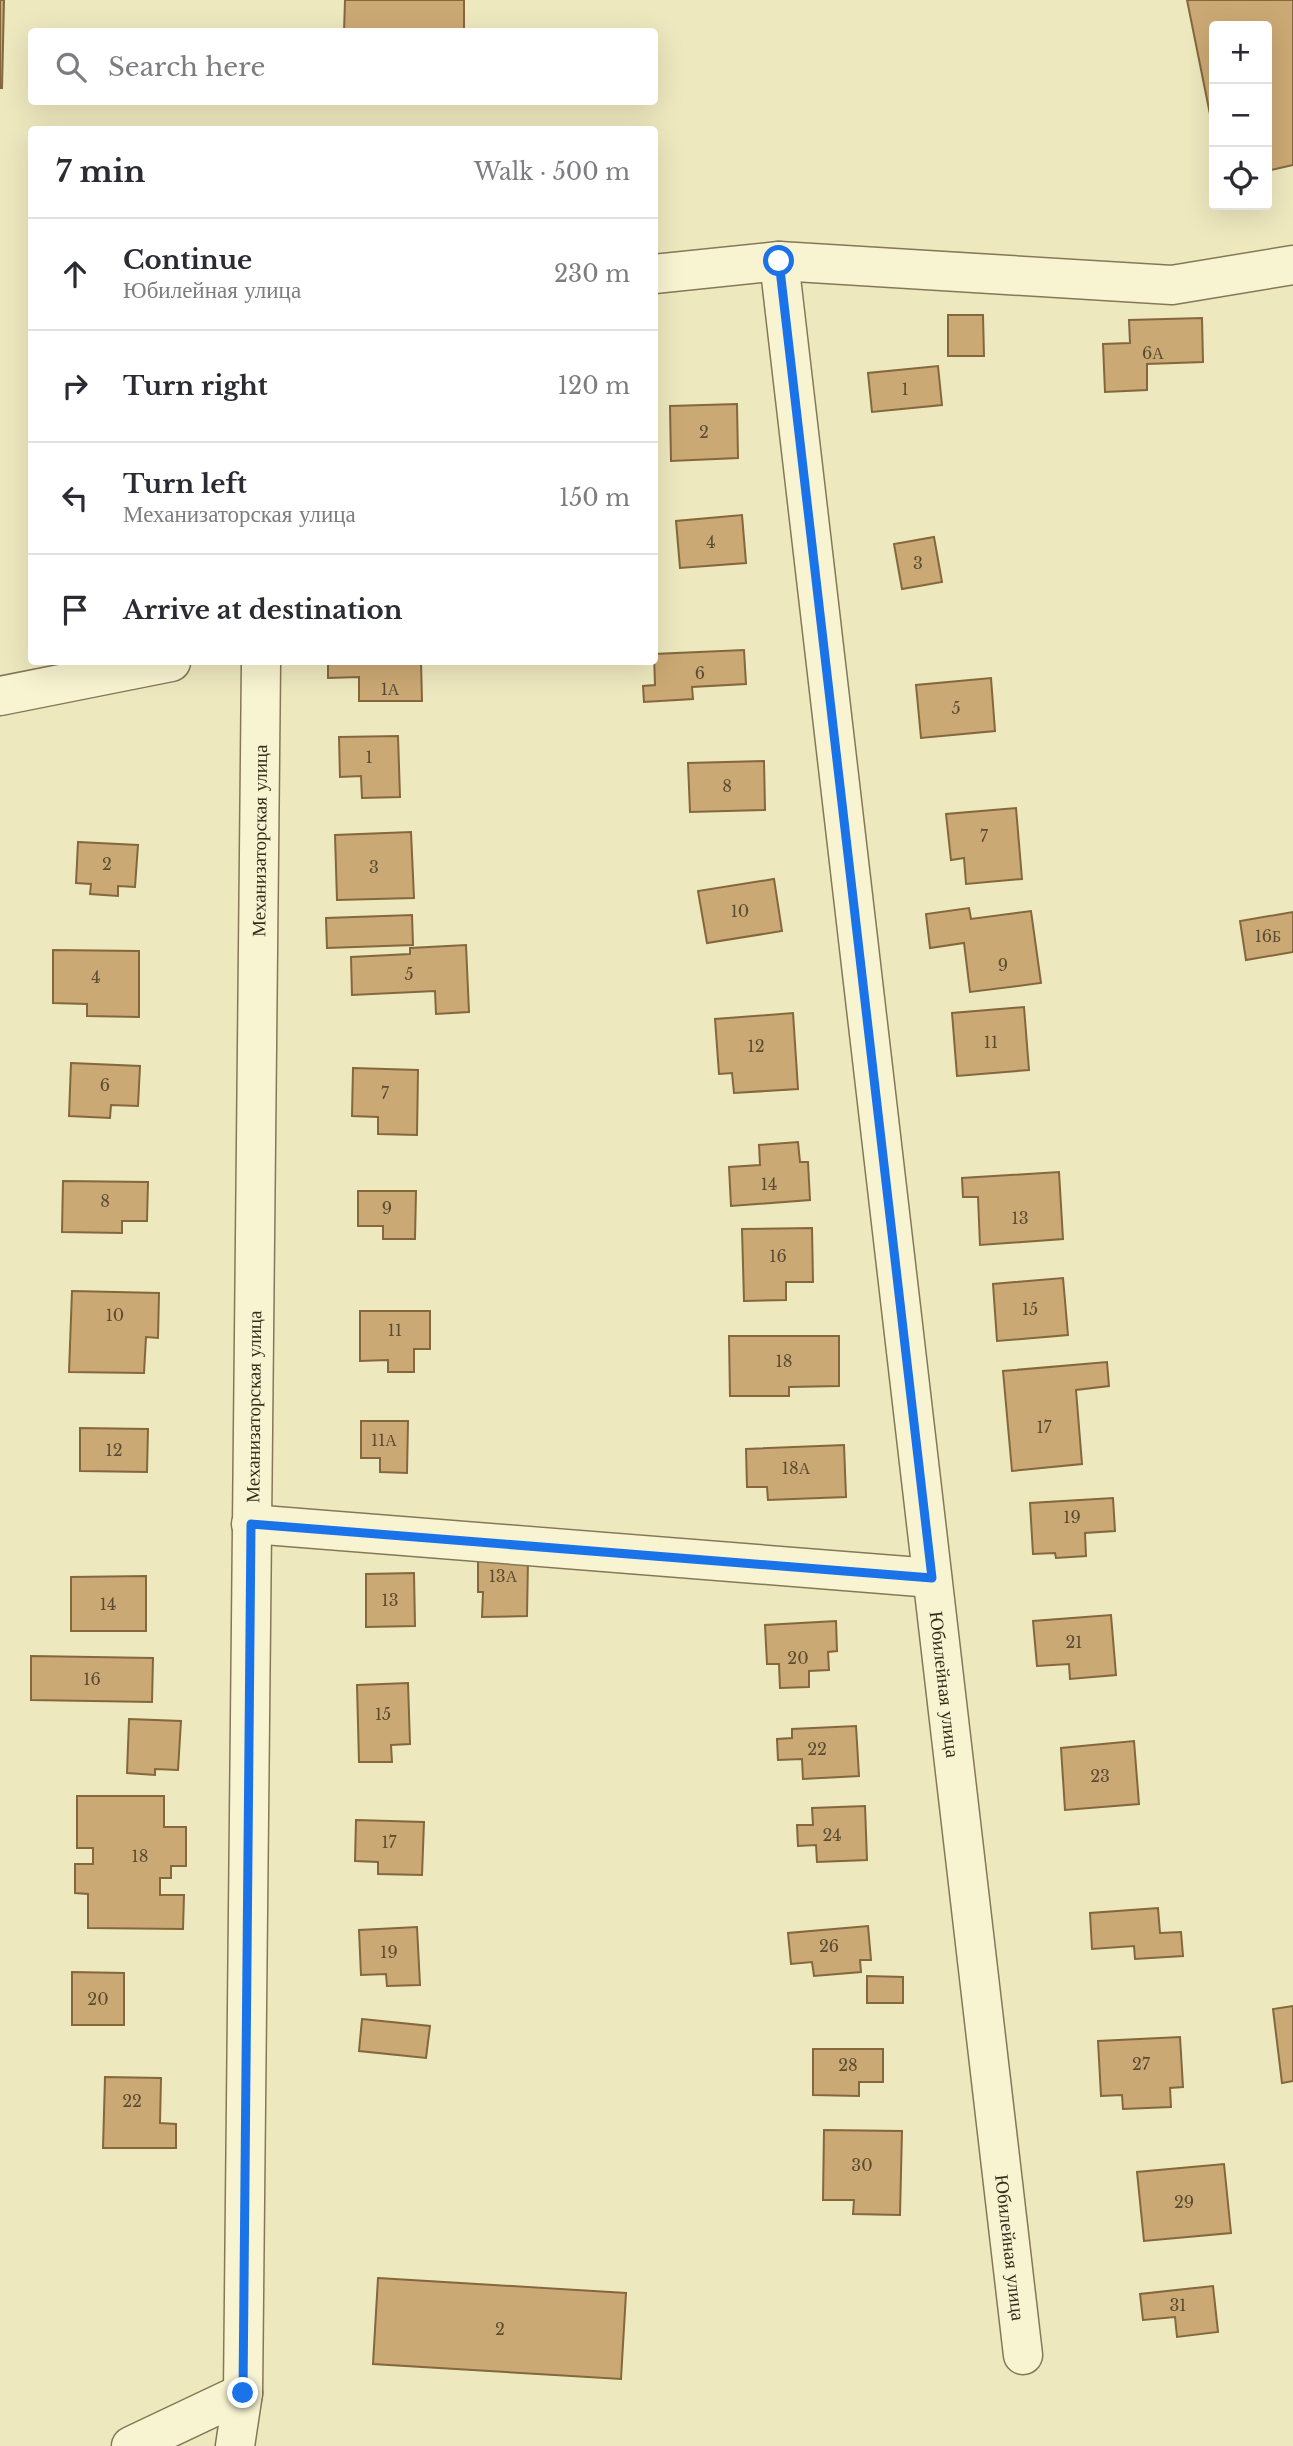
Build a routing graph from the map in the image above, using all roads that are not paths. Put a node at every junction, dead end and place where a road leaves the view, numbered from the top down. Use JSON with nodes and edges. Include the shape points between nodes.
{"nodes":[{"id":1,"x":779,"y":261,"type":"junction"},
{"id":2,"x":1293,"y":265,"type":"edge"},
{"id":3,"x":658,"y":274,"type":"edge"},
{"id":4,"x":156,"y":665,"type":"edge"},
{"id":5,"x":261,"y":665,"type":"edge"},
{"id":6,"x":0,"y":696,"type":"edge"},
{"id":7,"x":251,"y":1524,"type":"junction"},
{"id":8,"x":932,"y":1578,"type":"junction"},
{"id":9,"x":1023,"y":2355,"type":"dead end"},
{"id":10,"x":243,"y":2393,"type":"junction"},
{"id":11,"x":131,"y":2446,"type":"edge"},
{"id":12,"x":235,"y":2446,"type":"edge"}],
"edges":[{"from":1,"to":2,"type":"street","via":[[1172,285]]},
{"from":1,"to":3,"type":"street"},
{"from":1,"to":8,"type":"street","name":"Юбилейная улица"},
{"from":4,"to":6,"type":"street"},
{"from":5,"to":7,"type":"street","name":"Механизаторская улица"},
{"from":7,"to":8,"type":"street"},
{"from":7,"to":10,"type":"street","name":"Механизаторская улица"},
{"from":8,"to":9,"type":"street","name":"Юбилейная улица"},
{"from":10,"to":11,"type":"street"},
{"from":10,"to":12,"type":"street","name":"Механизаторская улица"}]}
